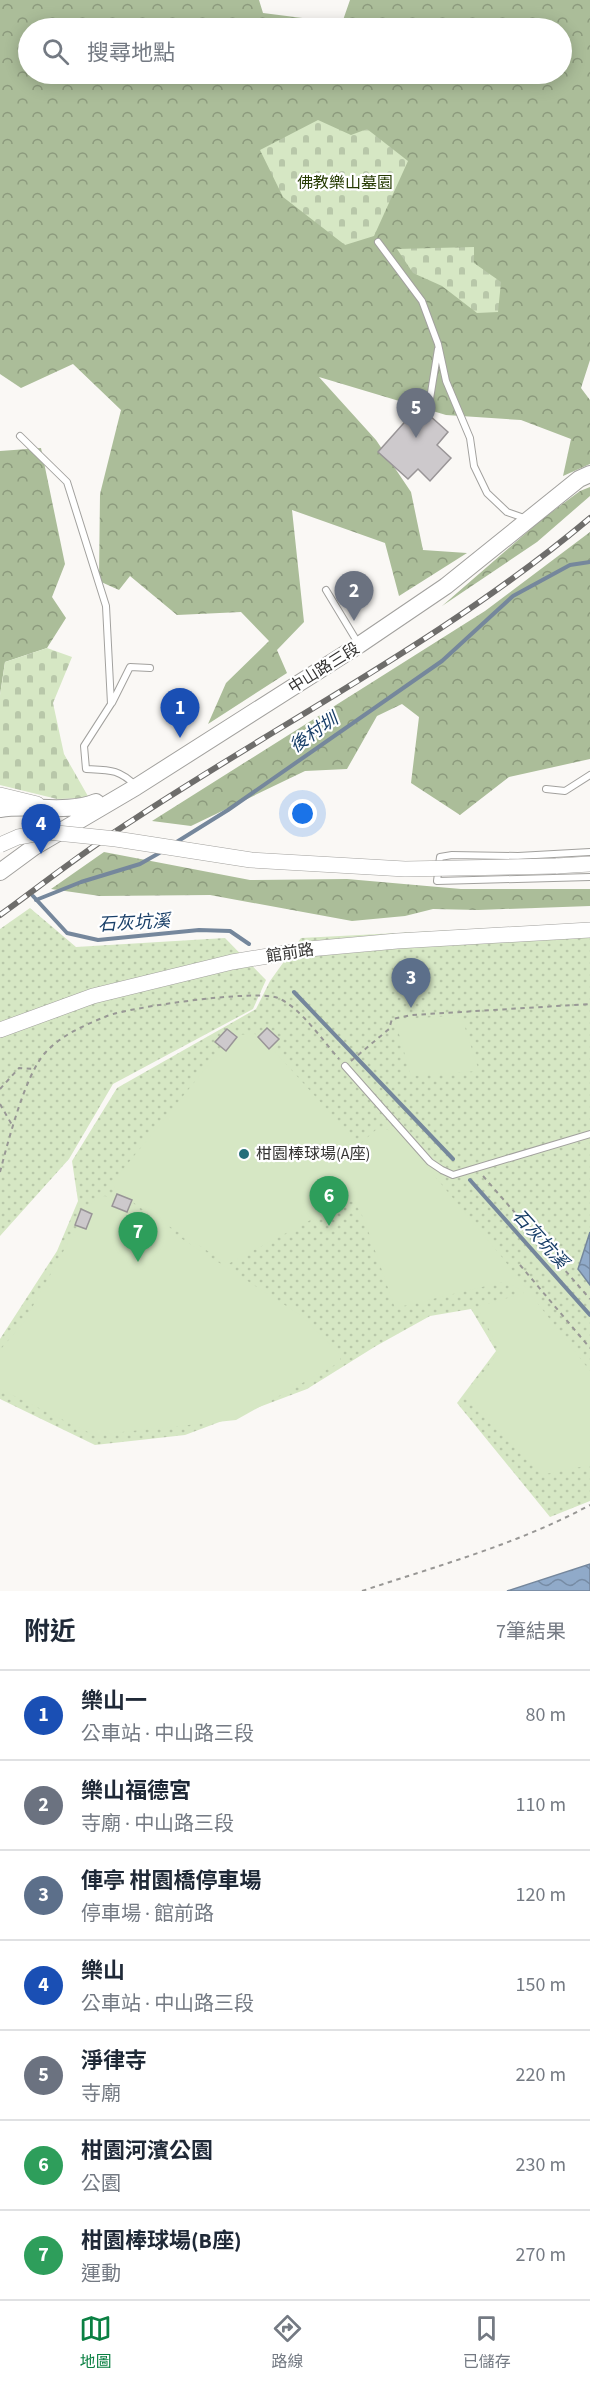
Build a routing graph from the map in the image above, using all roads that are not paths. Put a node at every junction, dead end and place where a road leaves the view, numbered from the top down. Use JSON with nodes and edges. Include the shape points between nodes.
{"nodes":[{"id":1,"x":378,"y":242,"type":"dead end"},
{"id":2,"x":438,"y":344,"type":"junction"},
{"id":3,"x":429,"y":405,"type":"dead end"},
{"id":4,"x":20,"y":436,"type":"dead end"},
{"id":5,"x":590,"y":474,"type":"edge"},
{"id":6,"x":530,"y":520,"type":"junction"},
{"id":7,"x":326,"y":590,"type":"dead end"},
{"id":8,"x":359,"y":645,"type":"junction"},
{"id":9,"x":150,"y":668,"type":"dead end"},
{"id":10,"x":111,"y":704,"type":"junction"},
{"id":11,"x":590,"y":775,"type":"edge"},
{"id":12,"x":136,"y":787,"type":"junction"},
{"id":13,"x":546,"y":789,"type":"dead end"},
{"id":14,"x":0,"y":795,"type":"edge"},
{"id":15,"x":52,"y":807,"type":"junction"},
{"id":16,"x":0,"y":809,"type":"edge"},
{"id":17,"x":0,"y":845,"type":"edge"},
{"id":18,"x":590,"y":852,"type":"edge"},
{"id":19,"x":590,"y":864,"type":"edge"},
{"id":20,"x":0,"y":872,"type":"edge"},
{"id":21,"x":590,"y":877,"type":"edge"},
{"id":22,"x":590,"y":930,"type":"edge"},
{"id":23,"x":0,"y":1030,"type":"edge"},
{"id":24,"x":345,"y":1066,"type":"road end"},
{"id":25,"x":590,"y":1134,"type":"edge"}],
"edges":[{"from":1,"to":2,"type":"lane","via":[[422,301]]},
{"from":2,"to":3,"type":"lane"},
{"from":2,"to":6,"type":"lane","via":[[446,381],[487,493],[507,512]]},
{"from":4,"to":10,"type":"lane","via":[[67,482],[106,606]]},
{"from":5,"to":6,"type":"main road","name":"中山路三段"},
{"from":6,"to":8,"type":"main road","name":"中山路三段","via":[[446,586]]},
{"from":7,"to":8,"type":"lane"},
{"from":8,"to":12,"type":"main road","name":"中山路三段"},
{"from":9,"to":10,"type":"lane","via":[[130,667]]},
{"from":10,"to":12,"type":"lane","via":[[84,746],[86,769],[124,774]]},
{"from":11,"to":13,"type":"lane","via":[[565,791]]},
{"from":12,"to":15,"type":"main road","name":"中山路三段","via":[[84,807]]},
{"from":12,"to":20,"type":"main road","name":"中山路三段","via":[[34,847]]},
{"from":14,"to":15,"type":"street"},
{"from":15,"to":16,"type":"main road","name":"中山路三段"},
{"from":17,"to":19,"type":"street","bridge":true,"via":[[47,832],[251,860],[405,869]]},
{"from":18,"to":21,"type":"lane","via":[[440,857],[437,881]]},
{"from":22,"to":23,"type":"street","name":"館前路","via":[[397,941],[309,949],[232,962],[93,996]]},
{"from":24,"to":25,"type":"lane","via":[[430,1162],[453,1175]]}]}
